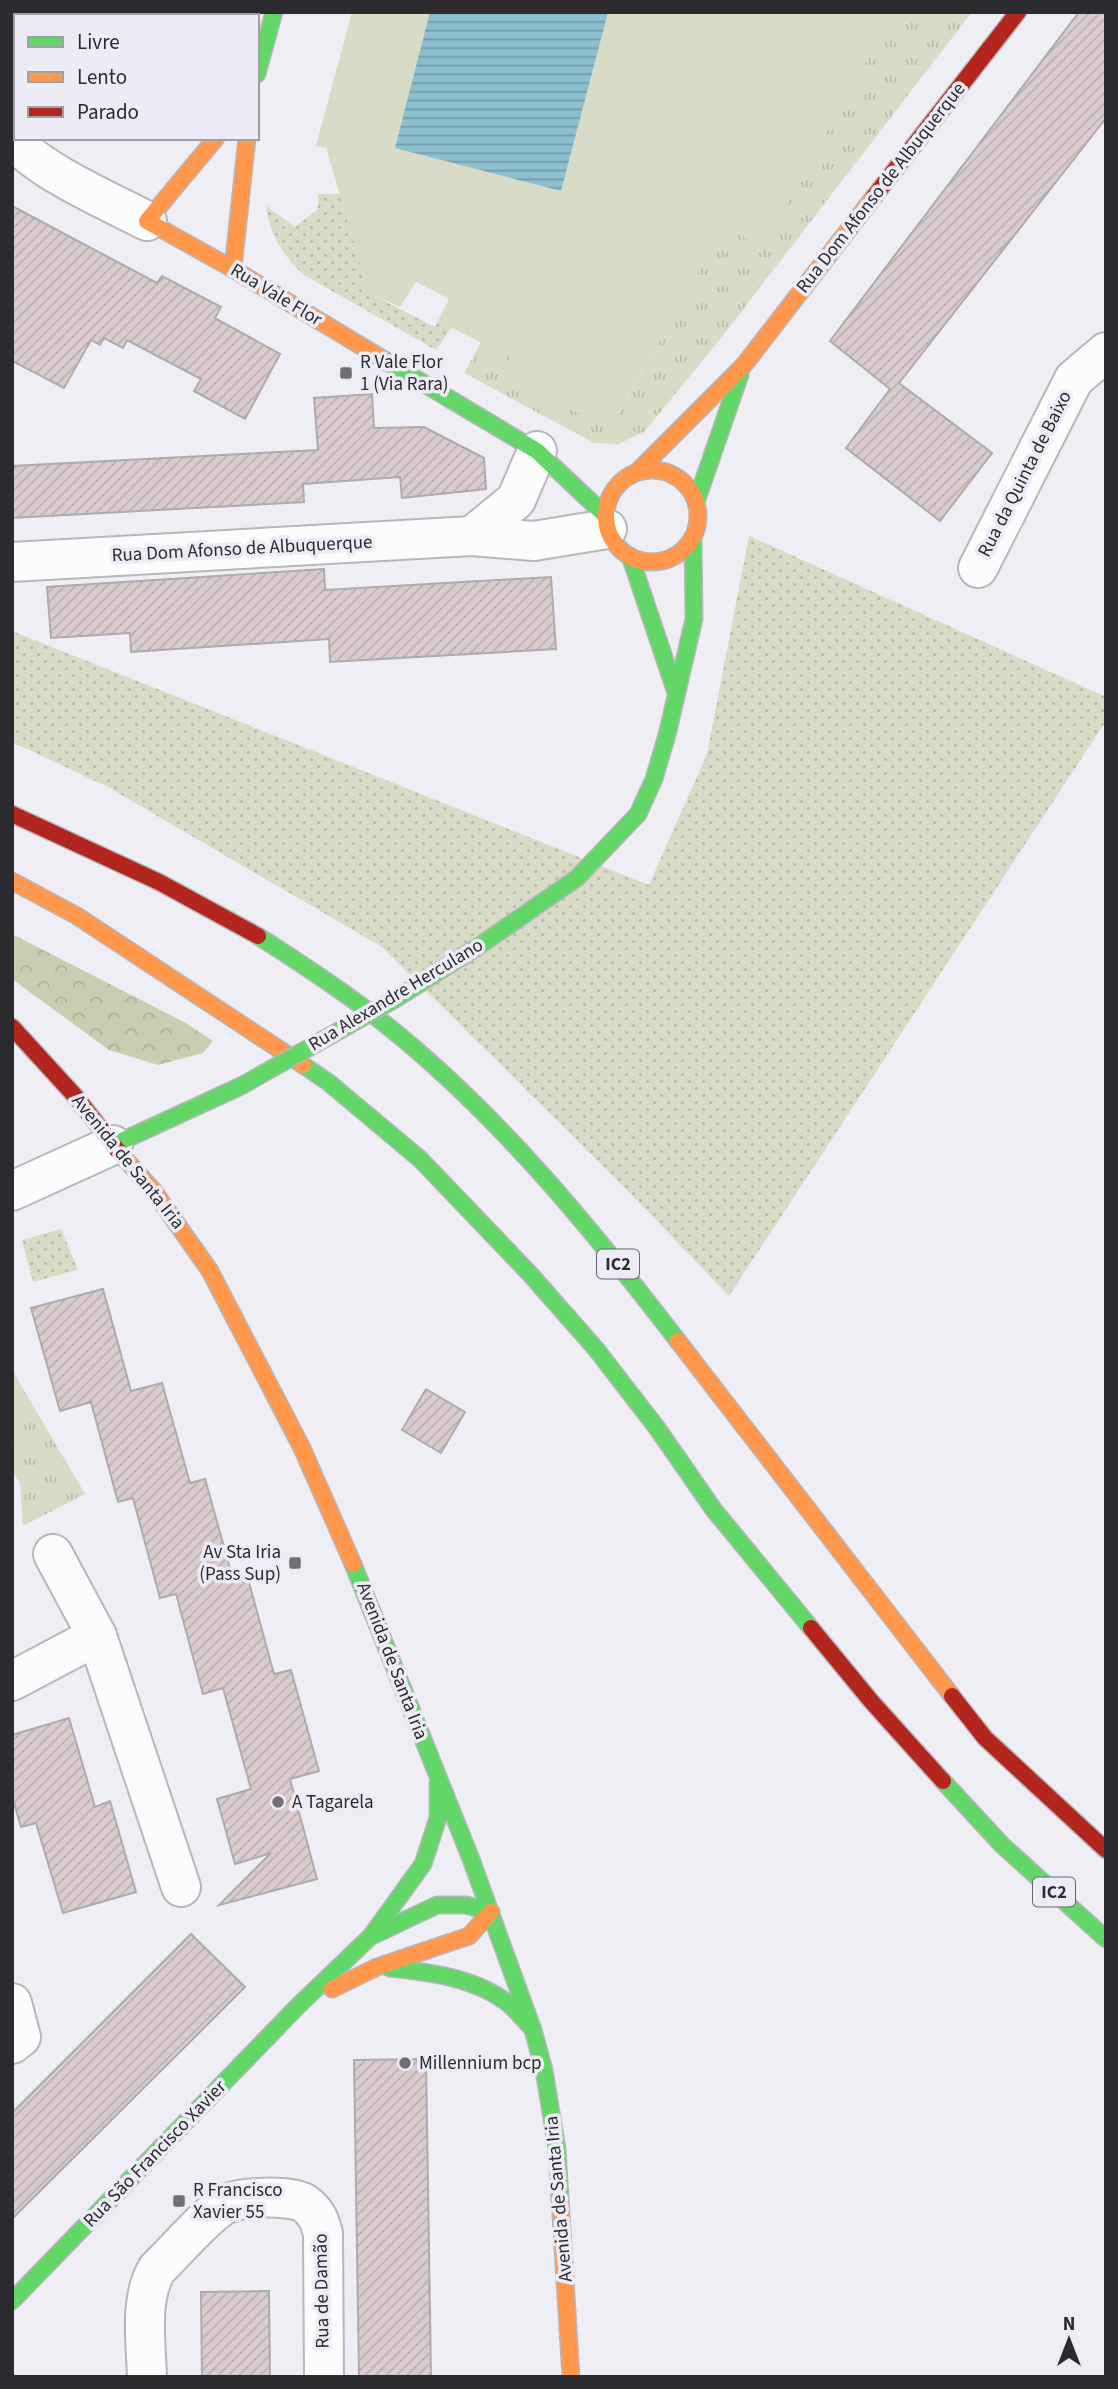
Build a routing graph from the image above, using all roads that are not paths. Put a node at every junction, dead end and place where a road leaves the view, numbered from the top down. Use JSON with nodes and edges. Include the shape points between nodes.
{"nodes":[{"id":1,"x":274,"y":12,"type":"edge"},
{"id":2,"x":1018,"y":12,"type":"edge"},
{"id":3,"x":259,"y":67,"type":"edge"},
{"id":4,"x":15,"y":140,"type":"edge"},
{"id":5,"x":214,"y":140,"type":"edge"},
{"id":6,"x":247,"y":140,"type":"edge"},
{"id":7,"x":147,"y":221,"type":"junction"},
{"id":8,"x":233,"y":269,"type":"junction"},
{"id":9,"x":1106,"y":352,"type":"edge"},
{"id":10,"x":744,"y":365,"type":"junction"},
{"id":11,"x":537,"y":451,"type":"junction"},
{"id":12,"x":579,"y":466,"type":"dead end"},
{"id":13,"x":601,"y":472,"type":"dead end"},
{"id":14,"x":631,"y":475,"type":"junction"},
{"id":15,"x":696,"y":502,"type":"junction"},
{"id":16,"x":614,"y":534,"type":"junction"},
{"id":17,"x":472,"y":536,"type":"junction"},
{"id":18,"x":693,"y":538,"type":"junction"},
{"id":19,"x":12,"y":562,"type":"edge"},
{"id":20,"x":978,"y":568,"type":"dead end"},
{"id":21,"x":676,"y":694,"type":"junction"},
{"id":22,"x":12,"y":814,"type":"edge"},
{"id":23,"x":12,"y":881,"type":"edge"},
{"id":24,"x":12,"y":1027,"type":"edge"},
{"id":25,"x":113,"y":1145,"type":"junction"},
{"id":26,"x":12,"y":1191,"type":"edge"},
{"id":27,"x":53,"y":1554,"type":"dead end"},
{"id":28,"x":97,"y":1636,"type":"junction"},
{"id":29,"x":12,"y":1681,"type":"edge"},
{"id":30,"x":439,"y":1780,"type":"junction"},
{"id":31,"x":1106,"y":1850,"type":"edge"},
{"id":32,"x":181,"y":1888,"type":"dead end"},
{"id":33,"x":491,"y":1912,"type":"junction"},
{"id":34,"x":371,"y":1936,"type":"junction"},
{"id":35,"x":1106,"y":1939,"type":"edge"},
{"id":36,"x":377,"y":1967,"type":"junction"},
{"id":37,"x":12,"y":2003,"type":"edge"},
{"id":38,"x":298,"y":2006,"type":"junction"},
{"id":39,"x":533,"y":2029,"type":"junction"},
{"id":40,"x":12,"y":2044,"type":"edge"},
{"id":41,"x":12,"y":2301,"type":"edge"},
{"id":42,"x":147,"y":2377,"type":"edge"},
{"id":43,"x":324,"y":2377,"type":"edge"},
{"id":44,"x":571,"y":2377,"type":"edge"}],
"edges":[{"from":1,"to":3,"type":"main road"},
{"from":2,"to":10,"type":"main road","name":"Rua Dom Afonso de Albuquerque"},
{"from":4,"to":7,"type":"street","name":"Rua Vale Flor","via":[[38,163]]},
{"from":5,"to":7,"type":"main road"},
{"from":6,"to":8,"type":"main road"},
{"from":7,"to":8,"type":"main road","name":"Rua Vale Flor"},
{"from":8,"to":11,"type":"main road","name":"Rua Vale Flor"},
{"from":9,"to":20,"type":"street","name":"Rua da Quinta de Baixo","via":[[1074,379]]},
{"from":10,"to":14,"type":"main road","name":"Rua Dom Afonso de Albuquerque"},
{"from":10,"to":15,"type":"main road","name":"Rua Dom Afonso de Albuquerque"},
{"from":11,"to":12,"type":"main road"},
{"from":11,"to":16,"type":"main road"},
{"from":11,"to":17,"type":"street","via":[[516,500]]},
{"from":13,"to":14,"type":"main road"},
{"from":14,"to":15,"type":"main road","via":[[652,469],[667,472],[690,489]]},
{"from":14,"to":16,"type":"main road","via":[[613,489],[607,502]]},
{"from":15,"to":18,"type":"main road"},
{"from":16,"to":17,"type":"street","name":"Rua Dom Afonso de Albuquerque","via":[[534,541]]},
{"from":16,"to":18,"type":"main road","via":[[644,562],[672,557]]},
{"from":16,"to":21,"type":"main road"},
{"from":17,"to":19,"type":"street","name":"Rua Dom Afonso de Albuquerque"},
{"from":18,"to":21,"type":"main road","name":"Rua Alexandre Herculano","via":[[694,619]]},
{"from":21,"to":25,"type":"main road","name":"Rua Alexandre Herculano","bridge":true,"via":[[654,779],[638,814],[577,878],[397,999],[241,1086]]},
{"from":22,"to":31,"type":"main road","number":"IC2","via":[[164,885],[286,954],[386,1024],[443,1074],[563,1199],[626,1273],[985,1738]]},
{"from":23,"to":35,"type":"main road","number":"IC2","via":[[77,916],[273,1043],[420,1159],[596,1349],[714,1510],[871,1702],[1002,1845]]},
{"from":24,"to":25,"type":"main road","name":"Avenida de Santa Iria"},
{"from":25,"to":26,"type":"street","name":"Rua Alexandre Herculano"},
{"from":25,"to":30,"type":"main road","name":"Avenida de Santa Iria","via":[[153,1189],[189,1240],[268,1379],[355,1568]]},
{"from":27,"to":28,"type":"street"},
{"from":28,"to":29,"type":"street"},
{"from":28,"to":32,"type":"street"},
{"from":30,"to":33,"type":"main road","name":"Avenida de Santa Iria"},
{"from":30,"to":34,"type":"main road","name":"Rua São Francisco Xavier","via":[[439,1818],[423,1864]]},
{"from":33,"to":34,"type":"main road","name":"Rua São Francisco Xavier","via":[[437,1906]]},
{"from":33,"to":36,"type":"main road","name":"Rua São Francisco Xavier","via":[[470,1936]]},
{"from":33,"to":39,"type":"main road","name":"Avenida de Santa Iria"},
{"from":34,"to":38,"type":"main road","name":"Rua São Francisco Xavier"},
{"from":36,"to":38,"type":"main road","name":"Rua São Francisco Xavier"},
{"from":36,"to":39,"type":"main road","via":[[460,1979],[502,1998]]},
{"from":37,"to":40,"type":"street","via":[[21,2038]]},
{"from":38,"to":41,"type":"main road","name":"Rua São Francisco Xavier"},
{"from":39,"to":44,"type":"main road","name":"Avenida de Santa Iria","via":[[557,2149]]},
{"from":42,"to":43,"type":"street","name":"Rua de Damão","via":[[146,2301],[153,2275],[221,2207],[247,2198],[295,2200],[315,2213],[321,2224]]}]}
